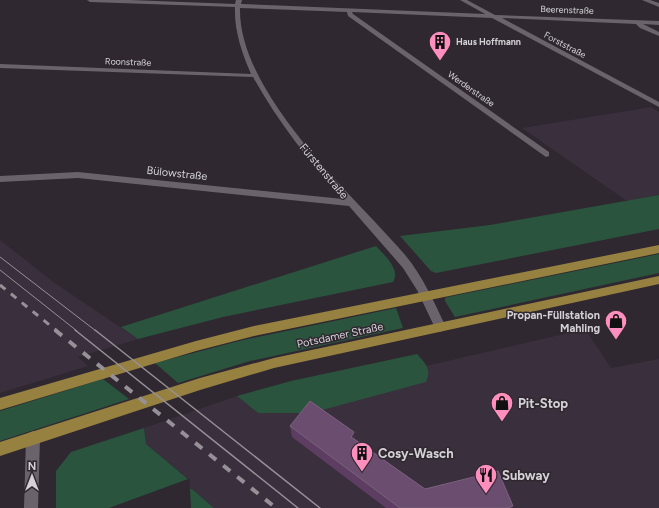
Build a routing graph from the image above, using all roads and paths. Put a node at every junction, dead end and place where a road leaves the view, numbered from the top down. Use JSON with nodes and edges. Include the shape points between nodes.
{"nodes":[{"id":1,"x":90,"y":0,"type":"edge"},
{"id":2,"x":104,"y":0,"type":"edge"},
{"id":3,"x":464,"y":0,"type":"edge"},
{"id":4,"x":645,"y":0,"type":"edge"},
{"id":5,"x":239,"y":3,"type":"edge"},
{"id":6,"x":659,"y":5,"type":"edge"},
{"id":7,"x":349,"y":10,"type":"junction"},
{"id":8,"x":494,"y":16,"type":"junction"},
{"id":9,"x":638,"y":22,"type":"junction"},
{"id":10,"x":659,"y":23,"type":"edge"},
{"id":11,"x":659,"y":34,"type":"edge"},
{"id":12,"x":0,"y":66,"type":"edge"},
{"id":13,"x":255,"y":75,"type":"junction"},
{"id":14,"x":659,"y":105,"type":"edge"},
{"id":15,"x":546,"y":154,"type":"dead end"},
{"id":16,"x":0,"y":179,"type":"edge"},
{"id":17,"x":352,"y":203,"type":"junction"},
{"id":18,"x":659,"y":248,"type":"edge"},
{"id":19,"x":659,"y":280,"type":"edge"},
{"id":20,"x":426,"y":296,"type":"junction"},
{"id":21,"x":440,"y":328,"type":"junction"},
{"id":22,"x":0,"y":404,"type":"edge"},
{"id":23,"x":33,"y":438,"type":"junction"},
{"id":24,"x":0,"y":449,"type":"edge"},
{"id":25,"x":31,"y":508,"type":"edge"}],
"edges":[{"from":1,"to":2,"type":"street","name":"Beerenstraße"},
{"from":2,"to":5,"type":"street","name":"Beerenstraße"},
{"from":3,"to":8,"type":"street","name":"Forststraße"},
{"from":4,"to":6,"type":"street"},
{"from":5,"to":7,"type":"street","name":"Beerenstraße"},
{"from":5,"to":13,"type":"street","name":"Fürstenstraße","via":[[240,38]]},
{"from":7,"to":8,"type":"street","name":"Beerenstraße"},
{"from":7,"to":15,"type":"street","name":"Werderstraße","via":[[350,15]]},
{"from":8,"to":9,"type":"street","name":"Beerenstraße"},
{"from":8,"to":14,"type":"street","name":"Forststraße"},
{"from":9,"to":10,"type":"street","name":"Beerenstraße"},
{"from":9,"to":11,"type":"street","via":[[642,27]]},
{"from":12,"to":13,"type":"street","name":"Roonstraße"},
{"from":13,"to":17,"type":"street","name":"Fürstenstraße","via":[[298,140]]},
{"from":16,"to":17,"type":"street","name":"Bülowstraße","via":[[78,175]]},
{"from":17,"to":20,"type":"street","name":"Fürstenstraße","via":[[407,265]]},
{"from":18,"to":20,"type":"main road","name":"Potsdamer Straße"},
{"from":19,"to":21,"type":"main road","name":"Potsdamer Straße"},
{"from":20,"to":21,"type":"street","name":"Fürstenstraße"},
{"from":20,"to":22,"type":"main road","name":"Potsdamer Straße","via":[[254,331]]},
{"from":21,"to":23,"type":"main road","name":"Potsdamer Straße","via":[[232,374]]},
{"from":23,"to":24,"type":"main road","name":"Potsdamer Straße"},
{"from":23,"to":25,"type":"street"}]}
